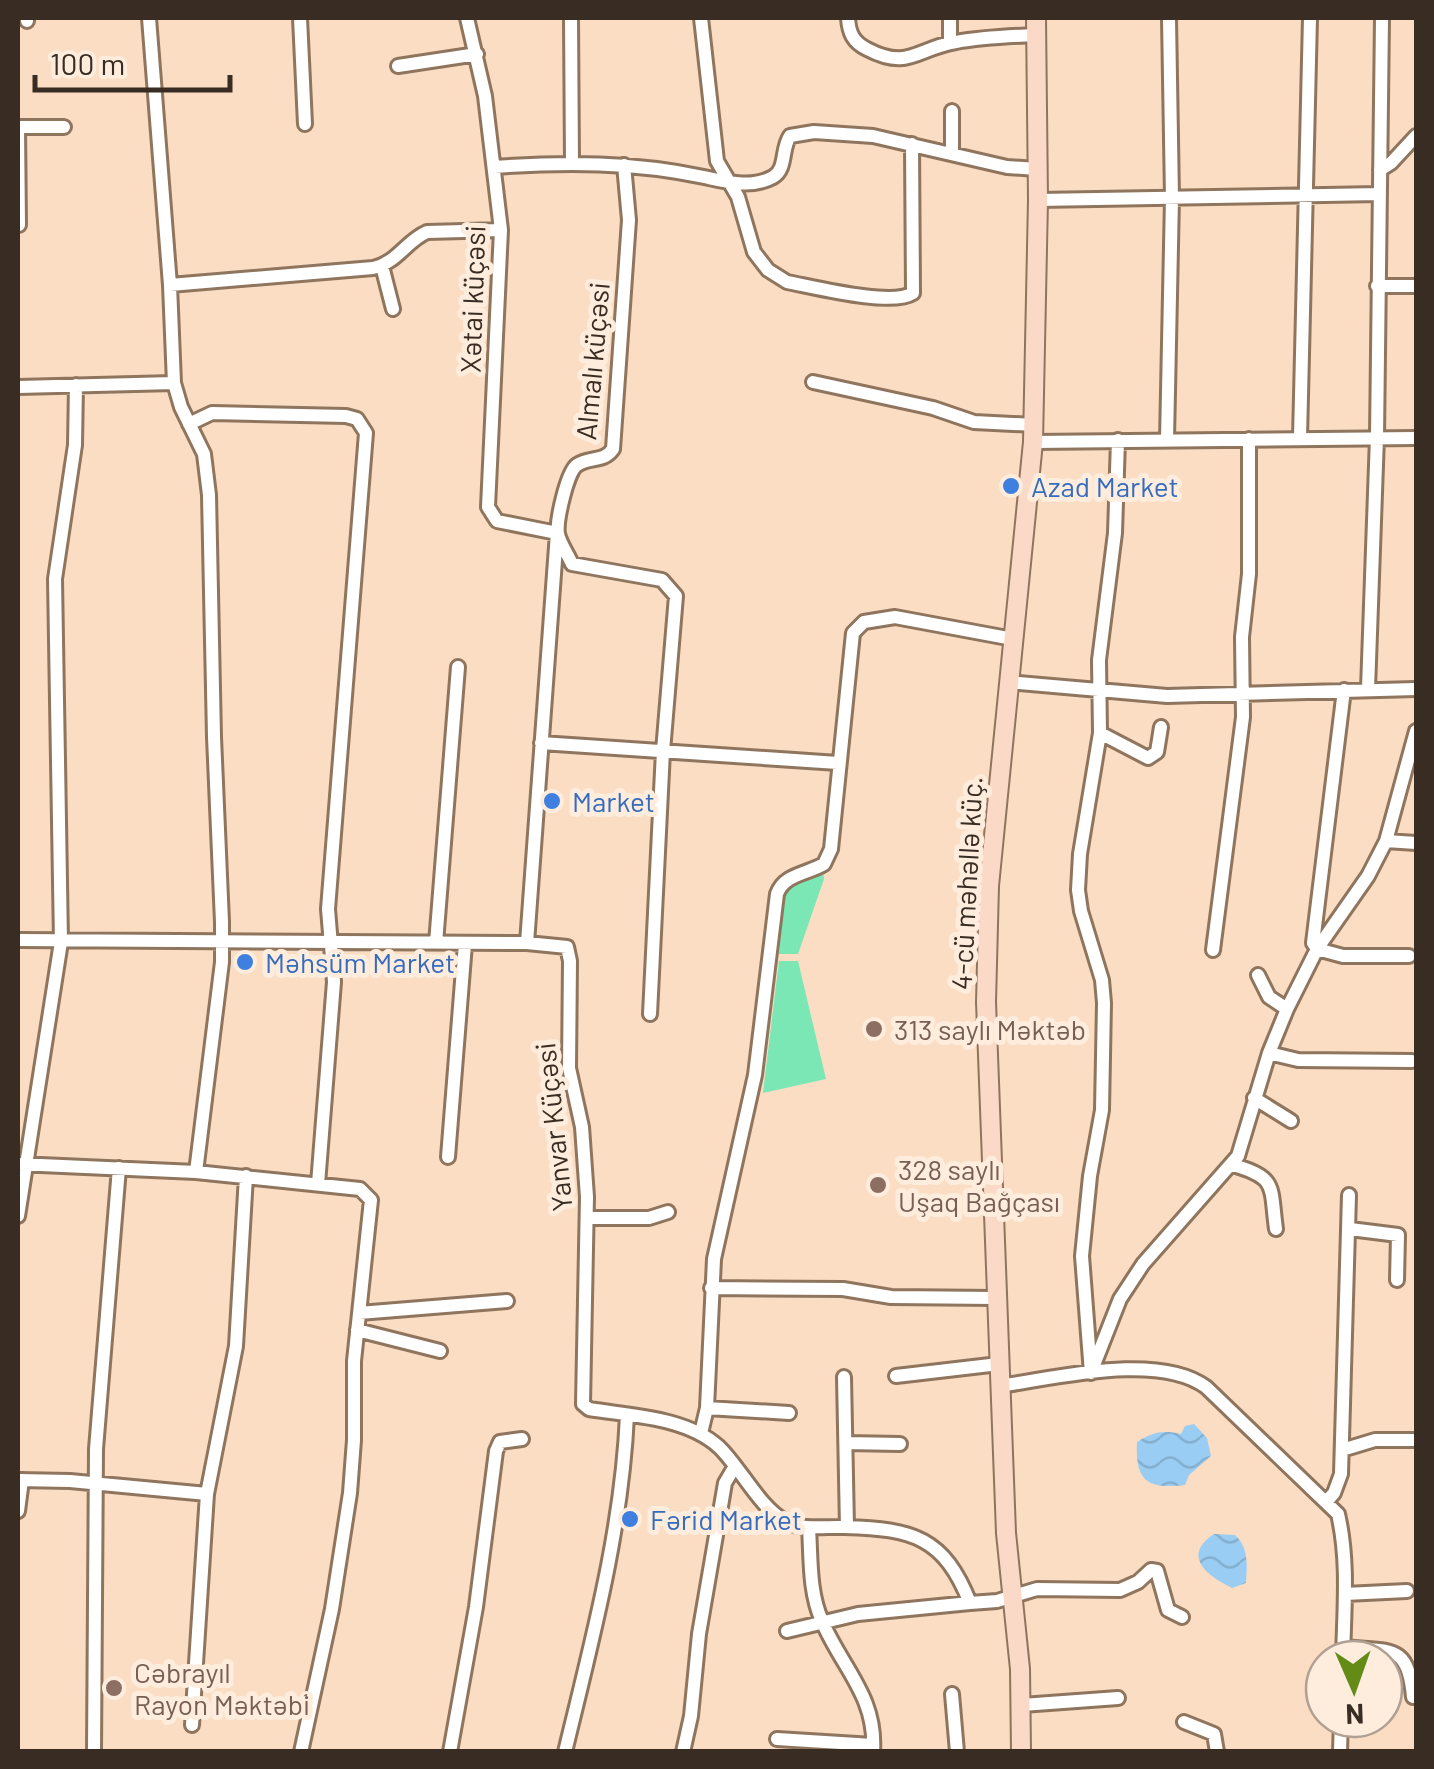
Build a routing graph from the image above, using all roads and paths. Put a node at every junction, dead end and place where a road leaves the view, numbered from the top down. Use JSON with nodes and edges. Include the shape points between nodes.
{"nodes":[{"id":1,"x":149,"y":18,"type":"edge"},
{"id":2,"x":300,"y":18,"type":"edge"},
{"id":3,"x":467,"y":18,"type":"edge"},
{"id":4,"x":571,"y":18,"type":"edge"},
{"id":5,"x":701,"y":18,"type":"edge"},
{"id":6,"x":848,"y":18,"type":"edge"},
{"id":7,"x":950,"y":18,"type":"edge"},
{"id":8,"x":1170,"y":18,"type":"edge"},
{"id":9,"x":1310,"y":18,"type":"edge"},
{"id":10,"x":1382,"y":18,"type":"edge"},
{"id":11,"x":1036,"y":26,"type":"edge"},
{"id":12,"x":950,"y":42,"type":"junction"},
{"id":13,"x":476,"y":54,"type":"junction"},
{"id":14,"x":398,"y":66,"type":"dead end"},
{"id":15,"x":952,"y":111,"type":"dead end"},
{"id":16,"x":305,"y":124,"type":"dead end"},
{"id":17,"x":64,"y":126,"type":"dead end"},
{"id":18,"x":18,"y":127,"type":"edge"},
{"id":19,"x":1416,"y":136,"type":"edge"},
{"id":20,"x":912,"y":144,"type":"junction"},
{"id":21,"x":952,"y":152,"type":"junction"},
{"id":22,"x":572,"y":163,"type":"junction"},
{"id":23,"x":624,"y":165,"type":"junction"},
{"id":24,"x":494,"y":167,"type":"junction"},
{"id":25,"x":1037,"y":169,"type":"junction"},
{"id":26,"x":1380,"y":170,"type":"junction"},
{"id":27,"x":729,"y":183,"type":"junction"},
{"id":28,"x":1379,"y":194,"type":"junction"},
{"id":29,"x":1306,"y":195,"type":"junction"},
{"id":30,"x":1172,"y":198,"type":"junction"},
{"id":31,"x":1038,"y":200,"type":"junction"},
{"id":32,"x":19,"y":226,"type":"edge"},
{"id":33,"x":500,"y":230,"type":"junction"},
{"id":34,"x":382,"y":266,"type":"junction"},
{"id":35,"x":170,"y":285,"type":"junction"},
{"id":36,"x":1377,"y":286,"type":"junction"},
{"id":37,"x":1416,"y":286,"type":"edge"},
{"id":38,"x":393,"y":308,"type":"dead end"},
{"id":39,"x":813,"y":382,"type":"dead end"},
{"id":40,"x":174,"y":383,"type":"junction"},
{"id":41,"x":76,"y":385,"type":"junction"},
{"id":42,"x":18,"y":386,"type":"edge"},
{"id":43,"x":189,"y":424,"type":"junction"},
{"id":44,"x":1034,"y":433,"type":"junction"},
{"id":45,"x":1377,"y":437,"type":"junction"},
{"id":46,"x":1300,"y":438,"type":"junction"},
{"id":47,"x":1416,"y":438,"type":"edge"},
{"id":48,"x":1249,"y":439,"type":"junction"},
{"id":49,"x":1118,"y":440,"type":"junction"},
{"id":50,"x":1168,"y":440,"type":"junction"},
{"id":51,"x":557,"y":532,"type":"junction"},
{"id":52,"x":1013,"y":639,"type":"junction"},
{"id":53,"x":458,"y":667,"type":"dead end"},
{"id":54,"x":1008,"y":682,"type":"junction"},
{"id":55,"x":1368,"y":688,"type":"junction"},
{"id":56,"x":1416,"y":688,"type":"edge"},
{"id":57,"x":1344,"y":690,"type":"junction"},
{"id":58,"x":1099,"y":691,"type":"junction"},
{"id":59,"x":1244,"y":694,"type":"junction"},
{"id":60,"x":1161,"y":727,"type":"dead end"},
{"id":61,"x":1416,"y":731,"type":"edge"},
{"id":62,"x":1100,"y":732,"type":"junction"},
{"id":63,"x":541,"y":744,"type":"junction"},
{"id":64,"x":663,"y":751,"type":"junction"},
{"id":65,"x":838,"y":762,"type":"junction"},
{"id":66,"x":1386,"y":841,"type":"junction"},
{"id":67,"x":1416,"y":844,"type":"edge"},
{"id":68,"x":18,"y":940,"type":"edge"},
{"id":69,"x":62,"y":942,"type":"junction"},
{"id":70,"x":222,"y":942,"type":"junction"},
{"id":71,"x":330,"y":943,"type":"junction"},
{"id":72,"x":527,"y":943,"type":"junction"},
{"id":73,"x":436,"y":944,"type":"junction"},
{"id":74,"x":465,"y":944,"type":"junction"},
{"id":75,"x":1317,"y":949,"type":"junction"},
{"id":76,"x":1214,"y":950,"type":"dead end"},
{"id":77,"x":1408,"y":956,"type":"dead end"},
{"id":78,"x":1258,"y":975,"type":"dead end"},
{"id":79,"x":1288,"y":1009,"type":"junction"},
{"id":80,"x":650,"y":1014,"type":"dead end"},
{"id":81,"x":1269,"y":1052,"type":"junction"},
{"id":82,"x":1412,"y":1061,"type":"dead end"},
{"id":83,"x":1254,"y":1098,"type":"junction"},
{"id":84,"x":1292,"y":1121,"type":"dead end"},
{"id":85,"x":448,"y":1158,"type":"dead end"},
{"id":86,"x":21,"y":1164,"type":"edge"},
{"id":87,"x":1233,"y":1165,"type":"junction"},
{"id":88,"x":119,"y":1168,"type":"junction"},
{"id":89,"x":196,"y":1172,"type":"junction"},
{"id":90,"x":246,"y":1176,"type":"junction"},
{"id":91,"x":318,"y":1184,"type":"junction"},
{"id":92,"x":1349,"y":1195,"type":"dead end"},
{"id":93,"x":668,"y":1212,"type":"dead end"},
{"id":94,"x":18,"y":1216,"type":"edge"},
{"id":95,"x":587,"y":1218,"type":"junction"},
{"id":96,"x":1276,"y":1229,"type":"dead end"},
{"id":97,"x":1350,"y":1229,"type":"junction"},
{"id":98,"x":1397,"y":1280,"type":"dead end"},
{"id":99,"x":711,"y":1288,"type":"junction"},
{"id":100,"x":995,"y":1298,"type":"junction"},
{"id":101,"x":507,"y":1301,"type":"dead end"},
{"id":102,"x":359,"y":1313,"type":"junction"},
{"id":103,"x":357,"y":1330,"type":"junction"},
{"id":104,"x":440,"y":1351,"type":"dead end"},
{"id":105,"x":998,"y":1364,"type":"junction"},
{"id":106,"x":1091,"y":1373,"type":"junction"},
{"id":107,"x":896,"y":1376,"type":"dead end"},
{"id":108,"x":844,"y":1377,"type":"dead end"},
{"id":109,"x":999,"y":1386,"type":"junction"},
{"id":110,"x":707,"y":1408,"type":"junction"},
{"id":111,"x":788,"y":1412,"type":"dead end"},
{"id":112,"x":627,"y":1415,"type":"junction"},
{"id":113,"x":701,"y":1433,"type":"junction"},
{"id":114,"x":522,"y":1439,"type":"dead end"},
{"id":115,"x":1416,"y":1440,"type":"edge"},
{"id":116,"x":846,"y":1443,"type":"junction"},
{"id":117,"x":900,"y":1444,"type":"dead end"},
{"id":118,"x":1342,"y":1450,"type":"junction"},
{"id":119,"x":735,"y":1466,"type":"junction"},
{"id":120,"x":20,"y":1480,"type":"edge"},
{"id":121,"x":94,"y":1484,"type":"junction"},
{"id":122,"x":207,"y":1494,"type":"junction"},
{"id":123,"x":1326,"y":1500,"type":"junction"},
{"id":124,"x":18,"y":1511,"type":"edge"},
{"id":125,"x":847,"y":1527,"type":"junction"},
{"id":126,"x":809,"y":1528,"type":"junction"},
{"id":127,"x":1407,"y":1590,"type":"dead end"},
{"id":128,"x":1345,"y":1594,"type":"junction"},
{"id":129,"x":1012,"y":1595,"type":"junction"},
{"id":130,"x":970,"y":1603,"type":"junction"},
{"id":131,"x":1182,"y":1617,"type":"dead end"},
{"id":132,"x":822,"y":1623,"type":"junction"},
{"id":133,"x":787,"y":1631,"type":"dead end"},
{"id":134,"x":1343,"y":1639,"type":"edge"},
{"id":135,"x":1404,"y":1660,"type":"edge"},
{"id":136,"x":952,"y":1694,"type":"dead end"},
{"id":137,"x":1413,"y":1697,"type":"dead end"},
{"id":138,"x":1118,"y":1698,"type":"dead end"},
{"id":139,"x":1022,"y":1705,"type":"junction"},
{"id":140,"x":1184,"y":1722,"type":"dead end"},
{"id":141,"x":192,"y":1725,"type":"dead end"},
{"id":142,"x":777,"y":1739,"type":"dead end"},
{"id":143,"x":873,"y":1748,"type":"edge"},
{"id":144,"x":94,"y":1752,"type":"edge"},
{"id":145,"x":301,"y":1752,"type":"edge"},
{"id":146,"x":450,"y":1752,"type":"edge"},
{"id":147,"x":565,"y":1752,"type":"edge"},
{"id":148,"x":683,"y":1752,"type":"edge"},
{"id":149,"x":957,"y":1752,"type":"edge"},
{"id":150,"x":1022,"y":1752,"type":"edge"},
{"id":151,"x":1217,"y":1752,"type":"edge"}],
"edges":[{"from":1,"to":35,"type":"street"},
{"from":2,"to":16,"type":"street"},
{"from":3,"to":13,"type":"street","name":"Xətai küçəsi"},
{"from":4,"to":22,"type":"street"},
{"from":5,"to":27,"type":"street","via":[[714,146]]},
{"from":6,"to":12,"type":"street","via":[[857,44],[884,58],[909,59]]},
{"from":7,"to":12,"type":"street"},
{"from":8,"to":30,"type":"street"},
{"from":9,"to":29,"type":"street"},
{"from":10,"to":26,"type":"street"},
{"from":11,"to":12,"type":"street"},
{"from":11,"to":25,"type":"street","name":"4-cü məhəllə küç."},
{"from":13,"to":14,"type":"street"},
{"from":13,"to":24,"type":"street","name":"Xətai küçəsi"},
{"from":15,"to":21,"type":"street"},
{"from":17,"to":18,"type":"street"},
{"from":18,"to":32,"type":"street"},
{"from":19,"to":26,"type":"street"},
{"from":20,"to":21,"type":"street"},
{"from":20,"to":27,"type":"street","via":[[798,133],[785,143],[776,176]]},
{"from":20,"to":27,"type":"street","via":[[915,288],[906,297],[778,278],[749,244]]},
{"from":21,"to":25,"type":"street"},
{"from":22,"to":23,"type":"street"},
{"from":22,"to":24,"type":"street"},
{"from":23,"to":27,"type":"street"},
{"from":23,"to":51,"type":"street","name":"Almalı küçəsi","via":[[629,220],[612,450],[568,474]]},
{"from":24,"to":33,"type":"street","name":"Xətai küçəsi"},
{"from":25,"to":31,"type":"street","name":"4-cü məhəllə küç."},
{"from":26,"to":28,"type":"street"},
{"from":28,"to":29,"type":"street"},
{"from":28,"to":36,"type":"street"},
{"from":29,"to":30,"type":"street"},
{"from":29,"to":46,"type":"street"},
{"from":30,"to":31,"type":"street"},
{"from":30,"to":50,"type":"street"},
{"from":31,"to":44,"type":"street","name":"4-cü məhəllə küç."},
{"from":33,"to":34,"type":"street","via":[[427,232]]},
{"from":33,"to":51,"type":"street","name":"Xətai küçəsi","via":[[488,506],[497,521]]},
{"from":34,"to":35,"type":"street"},
{"from":34,"to":38,"type":"street"},
{"from":35,"to":40,"type":"street"},
{"from":36,"to":37,"type":"street"},
{"from":36,"to":45,"type":"street"},
{"from":39,"to":44,"type":"street"},
{"from":40,"to":41,"type":"street"},
{"from":40,"to":43,"type":"street"},
{"from":41,"to":42,"type":"street"},
{"from":41,"to":69,"type":"street","via":[[55,579]]},
{"from":43,"to":70,"type":"street","via":[[204,454],[209,495]]},
{"from":43,"to":71,"type":"street","via":[[212,413],[346,416],[366,433]]},
{"from":44,"to":49,"type":"street"},
{"from":44,"to":52,"type":"street","name":"4-cü məhəllə küç."},
{"from":45,"to":46,"type":"street"},
{"from":45,"to":47,"type":"street"},
{"from":45,"to":55,"type":"street"},
{"from":46,"to":48,"type":"street"},
{"from":48,"to":50,"type":"street"},
{"from":48,"to":59,"type":"street"},
{"from":49,"to":50,"type":"street"},
{"from":49,"to":58,"type":"street"},
{"from":51,"to":63,"type":"street"},
{"from":51,"to":64,"type":"street","via":[[572,564],[662,580],[676,596]]},
{"from":52,"to":54,"type":"street","name":"4-cü məhəllə küç."},
{"from":52,"to":65,"type":"street","via":[[895,616],[856,627]]},
{"from":53,"to":73,"type":"street"},
{"from":54,"to":58,"type":"street"},
{"from":54,"to":100,"type":"street","name":"4-cü məhəllə küç.","via":[[986,1002]]},
{"from":55,"to":56,"type":"street"},
{"from":55,"to":57,"type":"street"},
{"from":57,"to":59,"type":"street"},
{"from":57,"to":75,"type":"street","via":[[1313,934]]},
{"from":58,"to":59,"type":"street"},
{"from":58,"to":62,"type":"street"},
{"from":59,"to":76,"type":"street"},
{"from":60,"to":62,"type":"street","via":[[1156,752],[1148,758]]},
{"from":61,"to":66,"type":"street"},
{"from":62,"to":106,"type":"street","via":[[1078,890],[1104,1004],[1102,1110],[1082,1256]]},
{"from":63,"to":64,"type":"street"},
{"from":63,"to":72,"type":"street"},
{"from":64,"to":65,"type":"street"},
{"from":64,"to":80,"type":"street"},
{"from":65,"to":99,"type":"street","via":[[824,864],[788,879],[776,894],[762,1032]]},
{"from":66,"to":67,"type":"street"},
{"from":66,"to":75,"type":"street"},
{"from":68,"to":69,"type":"street","name":"Yanvar Küçəsi"},
{"from":69,"to":70,"type":"street","name":"Yanvar Küçəsi"},
{"from":69,"to":86,"type":"street"},
{"from":70,"to":71,"type":"street","name":"Yanvar Küçəsi"},
{"from":70,"to":89,"type":"street"},
{"from":71,"to":73,"type":"street","name":"Yanvar Küçəsi"},
{"from":71,"to":91,"type":"street","via":[[334,982]]},
{"from":72,"to":74,"type":"street","name":"Yanvar Küçəsi"},
{"from":72,"to":95,"type":"street","name":"Yanvar Küçəsi","via":[[560,944],[569,952],[569,1068],[582,1128]]},
{"from":73,"to":74,"type":"street","name":"Yanvar Küçəsi"},
{"from":74,"to":85,"type":"street"},
{"from":75,"to":77,"type":"street"},
{"from":75,"to":79,"type":"street"},
{"from":78,"to":79,"type":"street","via":[[1269,997]]},
{"from":79,"to":81,"type":"street"},
{"from":81,"to":82,"type":"street","via":[[1298,1060]]},
{"from":81,"to":83,"type":"street"},
{"from":83,"to":84,"type":"street"},
{"from":83,"to":87,"type":"street"},
{"from":86,"to":88,"type":"street"},
{"from":86,"to":94,"type":"street"},
{"from":87,"to":96,"type":"street","via":[[1268,1180]]},
{"from":87,"to":106,"type":"street","via":[[1144,1264],[1114,1312]]},
{"from":88,"to":89,"type":"street"},
{"from":88,"to":121,"type":"street"},
{"from":89,"to":90,"type":"street"},
{"from":90,"to":91,"type":"street"},
{"from":90,"to":122,"type":"street","via":[[236,1346]]},
{"from":91,"to":102,"type":"street","via":[[360,1189],[372,1200]]},
{"from":92,"to":97,"type":"street"},
{"from":93,"to":95,"type":"street"},
{"from":95,"to":112,"type":"street","name":"Yanvar Küçəsi","via":[[582,1398],[589,1408]]},
{"from":97,"to":98,"type":"street","via":[[1398,1235]]},
{"from":97,"to":118,"type":"street"},
{"from":99,"to":100,"type":"street"},
{"from":99,"to":110,"type":"street"},
{"from":100,"to":105,"type":"street","name":"4-cü məhəllə küç."},
{"from":101,"to":102,"type":"street"},
{"from":102,"to":103,"type":"street"},
{"from":103,"to":104,"type":"street"},
{"from":103,"to":145,"type":"street","via":[[350,1493]]},
{"from":105,"to":107,"type":"street"},
{"from":105,"to":109,"type":"street","name":"4-cü məhəllə küç."},
{"from":106,"to":109,"type":"street"},
{"from":106,"to":123,"type":"street","via":[[1158,1370],[1191,1376]]},
{"from":108,"to":116,"type":"street"},
{"from":109,"to":129,"type":"street","name":"4-cü məhəllə küç."},
{"from":110,"to":111,"type":"street"},
{"from":110,"to":113,"type":"street"},
{"from":112,"to":113,"type":"street","name":"Yanvar Küçəsi"},
{"from":112,"to":147,"type":"street","via":[[613,1549]]},
{"from":113,"to":119,"type":"street"},
{"from":114,"to":146,"type":"street","via":[[500,1442],[496,1451]]},
{"from":115,"to":118,"type":"street","via":[[1375,1440]]},
{"from":116,"to":117,"type":"street"},
{"from":116,"to":125,"type":"street"},
{"from":118,"to":123,"type":"street","via":[[1338,1485]]},
{"from":119,"to":126,"type":"street","via":[[778,1516]]},
{"from":119,"to":148,"type":"street","via":[[725,1482]]},
{"from":120,"to":121,"type":"street"},
{"from":120,"to":124,"type":"street"},
{"from":121,"to":122,"type":"street"},
{"from":121,"to":144,"type":"street"},
{"from":122,"to":141,"type":"street"},
{"from":123,"to":128,"type":"street","via":[[1344,1538]]},
{"from":125,"to":126,"type":"street"},
{"from":125,"to":130,"type":"street","via":[[929,1542],[948,1560]]},
{"from":126,"to":132,"type":"street"},
{"from":127,"to":128,"type":"street"},
{"from":128,"to":134,"type":"street"},
{"from":129,"to":130,"type":"street"},
{"from":129,"to":131,"type":"street","via":[[1120,1590],[1151,1570],[1161,1578],[1168,1610]]},
{"from":129,"to":139,"type":"street","name":"4-cü məhəllə küç."},
{"from":130,"to":132,"type":"street"},
{"from":132,"to":133,"type":"street"},
{"from":132,"to":143,"type":"street","via":[[868,1704]]},
{"from":135,"to":137,"type":"street"},
{"from":136,"to":149,"type":"street"},
{"from":138,"to":139,"type":"street"},
{"from":139,"to":150,"type":"street","name":"4-cü məhəllə küç."},
{"from":140,"to":151,"type":"street","via":[[1214,1734]]},
{"from":142,"to":143,"type":"street"}]}
